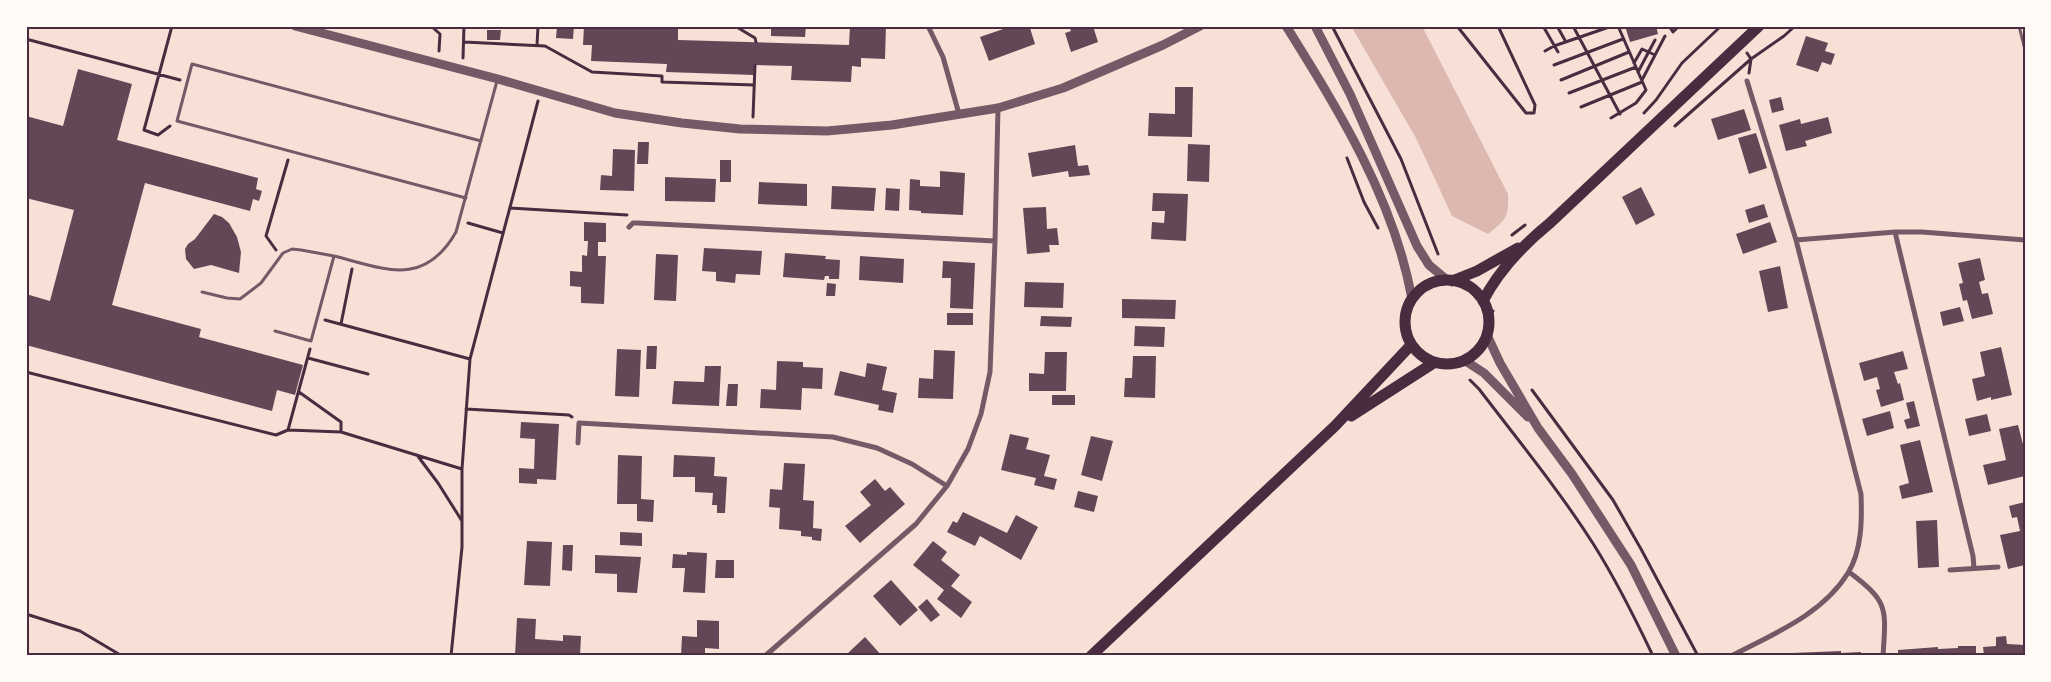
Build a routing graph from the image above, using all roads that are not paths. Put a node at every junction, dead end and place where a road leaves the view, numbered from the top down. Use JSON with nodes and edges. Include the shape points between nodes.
{"nodes":[{"id":1,"x":295,"y":26,"type":"edge"},
{"id":2,"x":928,"y":26,"type":"edge"},
{"id":3,"x":1200,"y":26,"type":"edge"},
{"id":4,"x":1286,"y":26,"type":"edge"},
{"id":5,"x":1315,"y":26,"type":"edge"},
{"id":6,"x":1759,"y":26,"type":"edge"},
{"id":7,"x":2019,"y":26,"type":"edge"},
{"id":8,"x":2025,"y":50,"type":"edge"},
{"id":9,"x":498,"y":79,"type":"junction"},
{"id":10,"x":1747,"y":81,"type":"dead end"},
{"id":11,"x":998,"y":108,"type":"junction"},
{"id":12,"x":959,"y":114,"type":"junction"},
{"id":13,"x":481,"y":142,"type":"junction"},
{"id":14,"x":466,"y":198,"type":"junction"},
{"id":15,"x":631,"y":225,"type":"road end"},
{"id":16,"x":1895,"y":232,"type":"junction"},
{"id":17,"x":1796,"y":240,"type":"junction"},
{"id":18,"x":2025,"y":240,"type":"edge"},
{"id":19,"x":995,"y":241,"type":"junction"},
{"id":20,"x":1524,"y":244,"type":"junction"},
{"id":21,"x":334,"y":256,"type":"junction"},
{"id":22,"x":1450,"y":281,"type":"junction"},
{"id":23,"x":202,"y":292,"type":"dead end"},
{"id":24,"x":1412,"y":299,"type":"junction"},
{"id":25,"x":1483,"y":302,"type":"junction"},
{"id":26,"x":275,"y":331,"type":"dead end"},
{"id":27,"x":1486,"y":334,"type":"junction"},
{"id":28,"x":1411,"y":345,"type":"junction"},
{"id":29,"x":1464,"y":360,"type":"junction"},
{"id":30,"x":1435,"y":362,"type":"junction"},
{"id":31,"x":1335,"y":426,"type":"junction"},
{"id":32,"x":1538,"y":428,"type":"junction"},
{"id":33,"x":578,"y":443,"type":"dead end"},
{"id":34,"x":946,"y":486,"type":"junction"},
{"id":35,"x":1998,"y":567,"type":"dead end"},
{"id":36,"x":1974,"y":568,"type":"junction"},
{"id":37,"x":1950,"y":570,"type":"dead end"},
{"id":38,"x":1849,"y":572,"type":"junction"},
{"id":39,"x":765,"y":656,"type":"edge"},
{"id":40,"x":1091,"y":656,"type":"edge"},
{"id":41,"x":1676,"y":656,"type":"edge"},
{"id":42,"x":1731,"y":656,"type":"edge"},
{"id":43,"x":1883,"y":656,"type":"edge"}],
"edges":[{"from":1,"to":9,"type":"street"},
{"from":2,"to":12,"type":"street","via":[[943,57]]},
{"from":3,"to":11,"type":"street","via":[[1063,88]]},
{"from":4,"to":24,"type":"street","via":[[1349,130],[1372,178],[1397,237]]},
{"from":5,"to":22,"type":"street","via":[[1350,94],[1417,246],[1429,265]]},
{"from":6,"to":20,"type":"main road"},
{"from":7,"to":8,"type":"lane"},
{"from":9,"to":12,"type":"street","via":[[615,113],[752,130],[827,131]]},
{"from":9,"to":13,"type":"lane"},
{"from":10,"to":17,"type":"street"},
{"from":11,"to":12,"type":"street"},
{"from":11,"to":19,"type":"street"},
{"from":13,"to":14,"type":"lane"},
{"from":13,"to":14,"type":"lane","via":[[192,64],[187,82],[177,121]]},
{"from":14,"to":21,"type":"lane","via":[[447,249],[418,268],[395,271]]},
{"from":15,"to":19,"type":"street"},
{"from":16,"to":17,"type":"street"},
{"from":16,"to":18,"type":"street"},
{"from":16,"to":36,"type":"street"},
{"from":17,"to":38,"type":"street","via":[[1861,494],[1862,521]]},
{"from":19,"to":34,"type":"street","via":[[990,372],[981,414],[968,449]]},
{"from":20,"to":22,"type":"main road","via":[[1477,271]]},
{"from":20,"to":25,"type":"main road","via":[[1493,282]]},
{"from":21,"to":23,"type":"lane","via":[[292,249],[281,256],[261,283],[240,300]]},
{"from":21,"to":26,"type":"lane","via":[[311,341]]},
{"from":22,"to":24,"type":"main road","via":[[1427,285]]},
{"from":22,"to":25,"type":"main road","via":[[1467,286]]},
{"from":24,"to":28,"type":"main road","via":[[1405,324]]},
{"from":25,"to":27,"type":"main road","via":[[1488,319]]},
{"from":27,"to":29,"type":"main road","via":[[1478,350]]},
{"from":27,"to":32,"type":"street"},
{"from":28,"to":30,"type":"main road","via":[[1426,359]]},
{"from":28,"to":31,"type":"main road"},
{"from":29,"to":30,"type":"main road","via":[[1450,364]]},
{"from":29,"to":32,"type":"street","via":[[1484,372]]},
{"from":30,"to":31,"type":"main road"},
{"from":31,"to":40,"type":"main road"},
{"from":32,"to":41,"type":"street","via":[[1631,565]]},
{"from":33,"to":34,"type":"street","via":[[579,423],[833,437],[877,448],[912,464]]},
{"from":34,"to":39,"type":"street","via":[[916,524]]},
{"from":35,"to":36,"type":"street"},
{"from":36,"to":37,"type":"street"},
{"from":38,"to":42,"type":"street","via":[[1815,609]]},
{"from":38,"to":43,"type":"street","via":[[1871,589],[1882,604],[1885,620]]}]}
